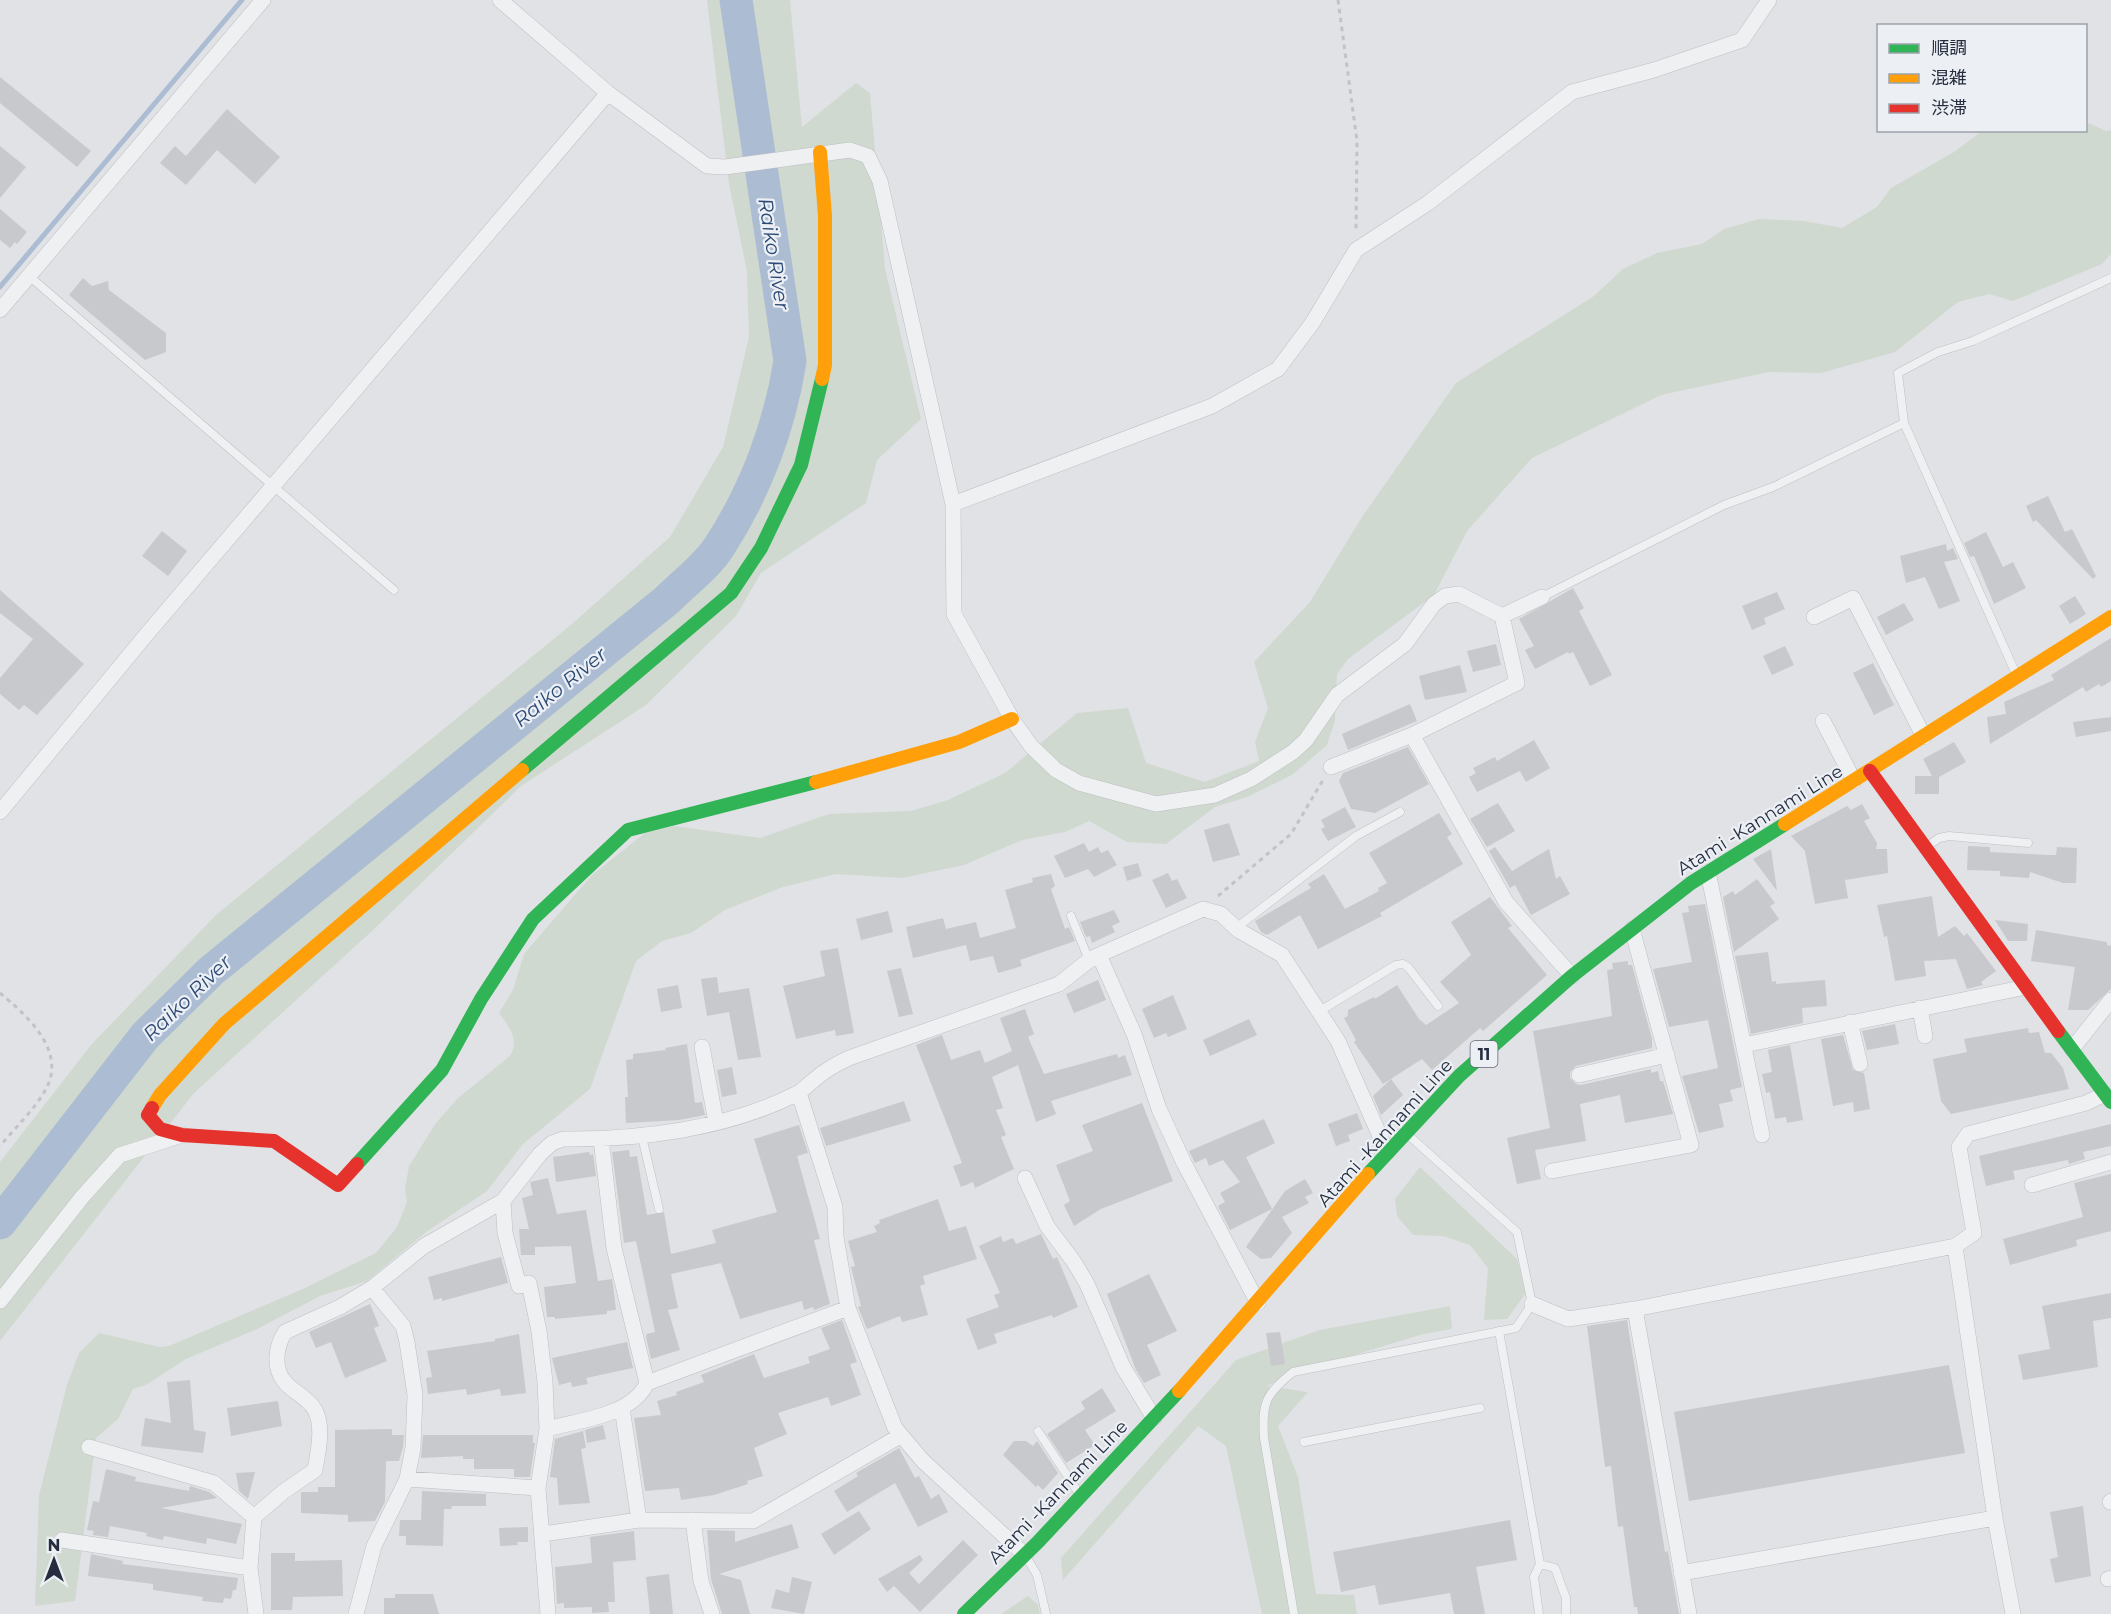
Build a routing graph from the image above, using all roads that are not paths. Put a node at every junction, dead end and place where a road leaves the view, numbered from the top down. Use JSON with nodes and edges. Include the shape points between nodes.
{"nodes":[{"id":1,"x":263,"y":0,"type":"edge"},
{"id":2,"x":500,"y":0,"type":"edge"},
{"id":3,"x":1769,"y":0,"type":"edge"},
{"id":4,"x":608,"y":93,"type":"junction"},
{"id":5,"x":814,"y":153,"type":"junction"},
{"id":6,"x":29,"y":276,"type":"junction"},
{"id":7,"x":2111,"y":278,"type":"edge"},
{"id":8,"x":0,"y":310,"type":"edge"},
{"id":9,"x":1904,"y":423,"type":"junction"},
{"id":10,"x":274,"y":485,"type":"junction"},
{"id":11,"x":953,"y":504,"type":"junction"},
{"id":12,"x":394,"y":590,"type":"dead end"},
{"id":13,"x":1542,"y":597,"type":"joint"},
{"id":14,"x":1502,"y":616,"type":"junction"},
{"id":15,"x":1814,"y":617,"type":"dead end"},
{"id":16,"x":2111,"y":617,"type":"edge"},
{"id":17,"x":2018,"y":677,"type":"junction"},
{"id":18,"x":1012,"y":719,"type":"junction"},
{"id":19,"x":1823,"y":721,"type":"dead end"},
{"id":20,"x":1412,"y":735,"type":"junction"},
{"id":21,"x":1924,"y":736,"type":"junction"},
{"id":22,"x":1331,"y":767,"type":"road end"},
{"id":23,"x":1870,"y":771,"type":"junction"},
{"id":24,"x":1854,"y":781,"type":"junction"},
{"id":25,"x":0,"y":812,"type":"edge"},
{"id":26,"x":1400,"y":812,"type":"dead end"},
{"id":27,"x":2028,"y":843,"type":"dead end"},
{"id":28,"x":1924,"y":849,"type":"junction"},
{"id":29,"x":1708,"y":872,"type":"junction"},
{"id":30,"x":1071,"y":916,"type":"dead end"},
{"id":31,"x":1236,"y":928,"type":"junction"},
{"id":32,"x":1632,"y":929,"type":"junction"},
{"id":33,"x":1094,"y":957,"type":"junction"},
{"id":34,"x":1572,"y":976,"type":"junction"},
{"id":35,"x":2026,"y":987,"type":"junction"},
{"id":36,"x":2110,"y":1003,"type":"edge"},
{"id":37,"x":1438,"y":1006,"type":"dead end"},
{"id":38,"x":1920,"y":1008,"type":"junction"},
{"id":39,"x":1318,"y":1012,"type":"junction"},
{"id":40,"x":1850,"y":1022,"type":"junction"},
{"id":41,"x":1925,"y":1036,"type":"dead end"},
{"id":42,"x":1744,"y":1045,"type":"junction"},
{"id":43,"x":702,"y":1047,"type":"dead end"},
{"id":44,"x":2072,"y":1049,"type":"junction"},
{"id":45,"x":1667,"y":1055,"type":"junction"},
{"id":46,"x":1860,"y":1064,"type":"dead end"},
{"id":47,"x":1580,"y":1075,"type":"dead end"},
{"id":48,"x":2094,"y":1079,"type":"joint"},
{"id":49,"x":800,"y":1093,"type":"junction"},
{"id":50,"x":2109,"y":1093,"type":"edge"},
{"id":51,"x":716,"y":1122,"type":"junction"},
{"id":52,"x":1406,"y":1133,"type":"junction"},
{"id":53,"x":182,"y":1135,"type":"junction"},
{"id":54,"x":1762,"y":1135,"type":"dead end"},
{"id":55,"x":642,"y":1137,"type":"junction"},
{"id":56,"x":601,"y":1139,"type":"junction"},
{"id":57,"x":1388,"y":1152,"type":"junction"},
{"id":58,"x":2111,"y":1162,"type":"edge"},
{"id":59,"x":1552,"y":1171,"type":"dead end"},
{"id":60,"x":1025,"y":1178,"type":"dead end"},
{"id":61,"x":2032,"y":1185,"type":"dead end"},
{"id":62,"x":503,"y":1201,"type":"junction"},
{"id":63,"x":659,"y":1209,"type":"dead end"},
{"id":64,"x":1955,"y":1245,"type":"junction"},
{"id":65,"x":372,"y":1288,"type":"junction"},
{"id":66,"x":0,"y":1301,"type":"edge"},
{"id":67,"x":1258,"y":1303,"type":"junction"},
{"id":68,"x":1532,"y":1304,"type":"junction"},
{"id":69,"x":848,"y":1308,"type":"junction"},
{"id":70,"x":1635,"y":1309,"type":"junction"},
{"id":71,"x":1499,"y":1331,"type":"junction"},
{"id":72,"x":647,"y":1383,"type":"junction"},
{"id":73,"x":622,"y":1408,"type":"junction"},
{"id":74,"x":1480,"y":1408,"type":"dead end"},
{"id":75,"x":1154,"y":1418,"type":"junction"},
{"id":76,"x":547,"y":1429,"type":"junction"},
{"id":77,"x":1038,"y":1431,"type":"dead end"},
{"id":78,"x":900,"y":1436,"type":"junction"},
{"id":79,"x":1304,"y":1442,"type":"dead end"},
{"id":80,"x":89,"y":1447,"type":"dead end"},
{"id":81,"x":407,"y":1479,"type":"junction"},
{"id":82,"x":538,"y":1488,"type":"junction"},
{"id":83,"x":1081,"y":1496,"type":"junction"},
{"id":84,"x":254,"y":1517,"type":"junction"},
{"id":85,"x":1995,"y":1518,"type":"junction"},
{"id":86,"x":639,"y":1520,"type":"junction"},
{"id":87,"x":693,"y":1520,"type":"junction"},
{"id":88,"x":543,"y":1534,"type":"junction"},
{"id":89,"x":62,"y":1540,"type":"dead end"},
{"id":90,"x":1024,"y":1554,"type":"junction"},
{"id":91,"x":1540,"y":1564,"type":"junction"},
{"id":92,"x":250,"y":1568,"type":"junction"},
{"id":93,"x":1681,"y":1573,"type":"junction"},
{"id":94,"x":256,"y":1614,"type":"edge"},
{"id":95,"x":356,"y":1614,"type":"edge"},
{"id":96,"x":548,"y":1614,"type":"edge"},
{"id":97,"x":712,"y":1614,"type":"edge"},
{"id":98,"x":964,"y":1614,"type":"edge"},
{"id":99,"x":1046,"y":1614,"type":"edge"},
{"id":100,"x":1294,"y":1614,"type":"edge"},
{"id":101,"x":1539,"y":1614,"type":"edge"},
{"id":102,"x":1566,"y":1614,"type":"edge"},
{"id":103,"x":1689,"y":1614,"type":"edge"},
{"id":104,"x":2013,"y":1614,"type":"edge"}],
"edges":[{"from":1,"to":6,"type":"street"},
{"from":2,"to":4,"type":"street"},
{"from":3,"to":11,"type":"street","via":[[1742,40],[1572,92],[1428,202],[1356,250],[1313,322],[1278,369],[1212,406]]},
{"from":4,"to":5,"type":"street","via":[[707,166],[725,167]]},
{"from":4,"to":10,"type":"street"},
{"from":5,"to":11,"type":"street","via":[[850,150],[868,156],[880,181]]},
{"from":5,"to":53,"type":"street","via":[[825,216],[825,365],[801,465],[761,548],[731,593],[224,1024],[160,1095],[148,1115],[160,1129]]},
{"from":6,"to":8,"type":"street"},
{"from":6,"to":10,"type":"lane"},
{"from":7,"to":9,"type":"lane","via":[[1898,373]]},
{"from":9,"to":13,"type":"lane","via":[[1773,487],[1724,505]]},
{"from":9,"to":17,"type":"lane"},
{"from":10,"to":12,"type":"lane"},
{"from":10,"to":25,"type":"street"},
{"from":11,"to":18,"type":"street","via":[[954,614]]},
{"from":13,"to":14,"type":"street"},
{"from":14,"to":18,"type":"street","via":[[1459,594],[1445,596],[1434,604],[1405,644],[1337,695],[1300,746],[1251,779],[1215,795],[1156,804],[1079,783],[1056,770],[1031,746]]},
{"from":14,"to":20,"type":"street","via":[[1517,683]]},
{"from":15,"to":21,"type":"street","via":[[1853,598]]},
{"from":16,"to":17,"type":"street","name":"Atami -Kannami Line","number":"11"},
{"from":17,"to":21,"type":"street","name":"Atami -Kannami Line","number":"11"},
{"from":18,"to":53,"type":"street","via":[[959,742],[899,761],[628,830],[533,919],[481,999],[442,1070],[338,1185],[274,1141]]},
{"from":19,"to":24,"type":"street"},
{"from":20,"to":22,"type":"street"},
{"from":20,"to":34,"type":"street","via":[[1506,903]]},
{"from":21,"to":23,"type":"street","name":"Atami -Kannami Line","number":"11"},
{"from":23,"to":24,"type":"street","name":"Atami -Kannami Line","number":"11"},
{"from":23,"to":28,"type":"street"},
{"from":24,"to":29,"type":"street","name":"Atami -Kannami Line","number":"11"},
{"from":26,"to":31,"type":"lane","via":[[1356,836]]},
{"from":27,"to":28,"type":"lane","via":[[1949,836],[1939,837]]},
{"from":28,"to":35,"type":"street"},
{"from":29,"to":32,"type":"street","name":"Atami -Kannami Line","number":"11"},
{"from":29,"to":42,"type":"street"},
{"from":30,"to":33,"type":"lane"},
{"from":31,"to":33,"type":"street","via":[[1221,914],[1203,909]]},
{"from":31,"to":39,"type":"street","via":[[1282,955]]},
{"from":32,"to":34,"type":"street","name":"Atami -Kannami Line","number":"11"},
{"from":32,"to":45,"type":"street"},
{"from":33,"to":49,"type":"street","via":[[1050,988],[829,1067]]},
{"from":33,"to":67,"type":"street","via":[[1134,1034],[1159,1109],[1184,1163]]},
{"from":34,"to":52,"type":"street","name":"Atami -Kannami Line","number":"11","via":[[1459,1076]]},
{"from":35,"to":38,"type":"street"},
{"from":35,"to":44,"type":"street"},
{"from":36,"to":44,"type":"street"},
{"from":37,"to":39,"type":"lane","via":[[1403,964]]},
{"from":38,"to":40,"type":"street"},
{"from":38,"to":41,"type":"street"},
{"from":39,"to":57,"type":"street","via":[[1351,1068]]},
{"from":40,"to":42,"type":"street"},
{"from":40,"to":46,"type":"street"},
{"from":42,"to":54,"type":"street"},
{"from":43,"to":51,"type":"street"},
{"from":44,"to":48,"type":"street"},
{"from":45,"to":47,"type":"street"},
{"from":45,"to":59,"type":"street","via":[[1691,1144]]},
{"from":48,"to":50,"type":"street"},
{"from":49,"to":51,"type":"street"},
{"from":49,"to":69,"type":"street","via":[[835,1207]]},
{"from":50,"to":64,"type":"street","via":[[1968,1134],[1959,1147],[1974,1233]]},
{"from":51,"to":55,"type":"street"},
{"from":52,"to":57,"type":"street","name":"Atami -Kannami Line","number":"11"},
{"from":52,"to":68,"type":"lane","via":[[1517,1232]]},
{"from":53,"to":66,"type":"street","via":[[120,1155],[82,1196]]},
{"from":55,"to":56,"type":"street"},
{"from":55,"to":63,"type":"lane"},
{"from":56,"to":62,"type":"street","via":[[562,1138],[552,1143]]},
{"from":56,"to":72,"type":"street","via":[[614,1248]]},
{"from":57,"to":67,"type":"street","name":"Atami -Kannami Line","number":"11"},
{"from":58,"to":61,"type":"street"},
{"from":60,"to":75,"type":"street","via":[[1047,1226],[1087,1284],[1123,1367]]},
{"from":62,"to":65,"type":"street","via":[[424,1246]]},
{"from":62,"to":76,"type":"street","via":[[510,1258],[519,1286],[529,1283],[539,1331]]},
{"from":64,"to":70,"type":"street"},
{"from":64,"to":85,"type":"street"},
{"from":65,"to":81,"type":"street","via":[[403,1326],[408,1342],[415,1395],[413,1448]]},
{"from":65,"to":84,"type":"street","via":[[340,1308],[285,1332],[279,1342],[279,1369],[284,1381],[314,1408],[319,1422],[319,1450],[315,1470]]},
{"from":67,"to":75,"type":"street","name":"Atami -Kannami Line","number":"11"},
{"from":68,"to":70,"type":"street","via":[[1568,1319]]},
{"from":68,"to":71,"type":"lane","via":[[1516,1328]]},
{"from":69,"to":72,"type":"street"},
{"from":69,"to":78,"type":"street"},
{"from":70,"to":93,"type":"street"},
{"from":71,"to":91,"type":"lane"},
{"from":71,"to":100,"type":"lane","via":[[1293,1372],[1274,1385],[1263,1416],[1263,1438]]},
{"from":72,"to":73,"type":"street","via":[[642,1393]]},
{"from":73,"to":76,"type":"street"},
{"from":73,"to":86,"type":"street"},
{"from":74,"to":79,"type":"lane"},
{"from":75,"to":83,"type":"street","name":"Atami -Kannami Line","number":"11"},
{"from":76,"to":82,"type":"street"},
{"from":77,"to":83,"type":"lane"},
{"from":78,"to":87,"type":"street","via":[[753,1521]]},
{"from":78,"to":90,"type":"street"},
{"from":80,"to":84,"type":"street","via":[[214,1483]]},
{"from":81,"to":82,"type":"street"},
{"from":81,"to":95,"type":"street","via":[[374,1546]]},
{"from":82,"to":88,"type":"street"},
{"from":83,"to":90,"type":"street","name":"Atami -Kannami Line","number":"11"},
{"from":84,"to":92,"type":"street"},
{"from":85,"to":93,"type":"street"},
{"from":85,"to":104,"type":"street"},
{"from":86,"to":87,"type":"street"},
{"from":86,"to":88,"type":"street"},
{"from":87,"to":97,"type":"street","via":[[701,1581]]},
{"from":88,"to":96,"type":"street"},
{"from":89,"to":92,"type":"street"},
{"from":90,"to":98,"type":"street","name":"Atami -Kannami Line","number":"11"},
{"from":90,"to":99,"type":"lane","via":[[1037,1575]]},
{"from":91,"to":101,"type":"lane","via":[[1534,1577]]},
{"from":91,"to":102,"type":"lane","via":[[1555,1568],[1566,1598]]},
{"from":92,"to":94,"type":"street"},
{"from":93,"to":103,"type":"street"}]}
